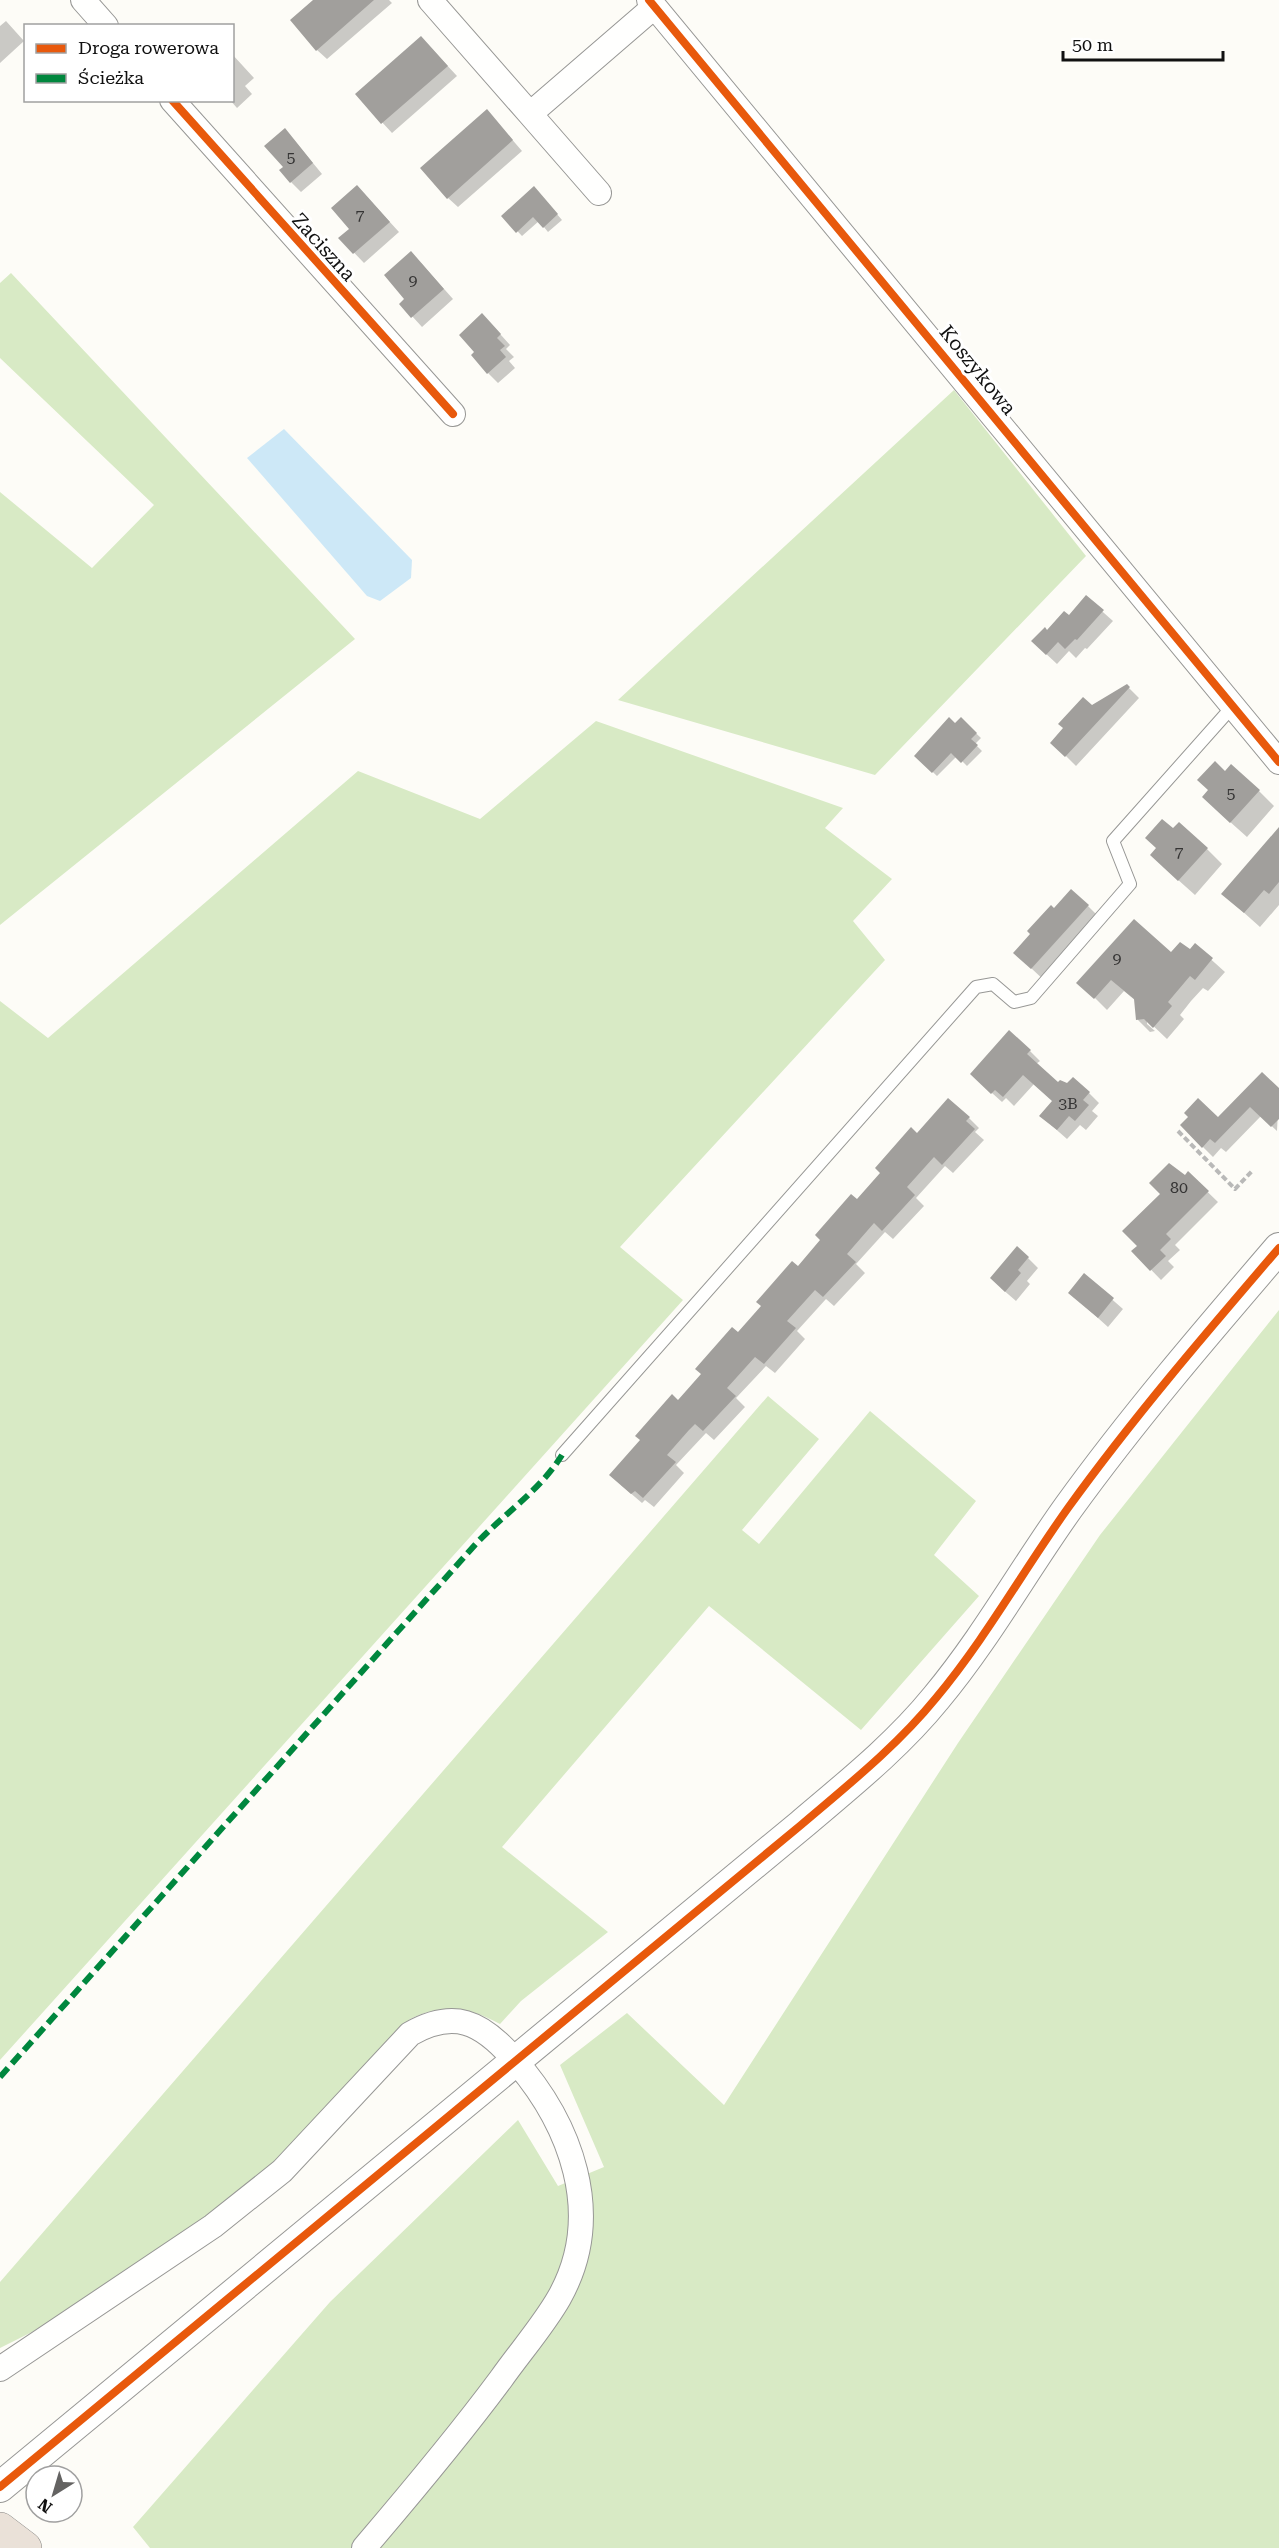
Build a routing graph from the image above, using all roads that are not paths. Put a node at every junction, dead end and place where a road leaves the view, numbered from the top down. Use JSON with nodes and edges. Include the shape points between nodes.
{"nodes":[{"id":1,"x":84,"y":0,"type":"edge"},
{"id":2,"x":430,"y":0,"type":"edge"},
{"id":3,"x":652,"y":3,"type":"edge"},
{"id":4,"x":104,"y":24,"type":"edge"},
{"id":5,"x":174,"y":102,"type":"edge"},
{"id":6,"x":530,"y":114,"type":"junction"},
{"id":7,"x":599,"y":194,"type":"dead end"},
{"id":8,"x":453,"y":414,"type":"dead end"},
{"id":9,"x":1233,"y":706,"type":"junction"},
{"id":10,"x":1279,"y":762,"type":"edge"},
{"id":11,"x":1279,"y":1248,"type":"edge"},
{"id":12,"x":562,"y":1455,"type":"dead end"},
{"id":13,"x":516,"y":2061,"type":"junction"},
{"id":14,"x":0,"y":2369,"type":"edge"},
{"id":15,"x":0,"y":2487,"type":"edge"},
{"id":16,"x":0,"y":2529,"type":"edge"},
{"id":17,"x":25,"y":2548,"type":"edge"},
{"id":18,"x":364,"y":2548,"type":"edge"}],
"edges":[{"from":1,"to":4,"type":"street"},
{"from":2,"to":6,"type":"street"},
{"from":3,"to":6,"type":"street"},
{"from":3,"to":9,"type":"street","name":"Koszykowa"},
{"from":5,"to":8,"type":"street","name":"Zaciszna"},
{"from":6,"to":7,"type":"street"},
{"from":9,"to":10,"type":"street","name":"Koszykowa"},
{"from":9,"to":12,"type":"lane","via":[[1113,841],[1130,884],[1031,998],[1014,1002],[993,984],[976,987]]},
{"from":11,"to":13,"type":"street","via":[[1133,1422],[1066,1510],[985,1634],[920,1718],[809,1819]]},
{"from":13,"to":14,"type":"street","via":[[495,2038],[466,2022],[437,2022],[410,2034],[260,2191]]},
{"from":13,"to":15,"type":"street"},
{"from":13,"to":18,"type":"street","via":[[554,2113],[575,2164],[581,2214],[572,2266],[552,2309],[490,2393]]},
{"from":16,"to":17,"type":"highway"}]}
